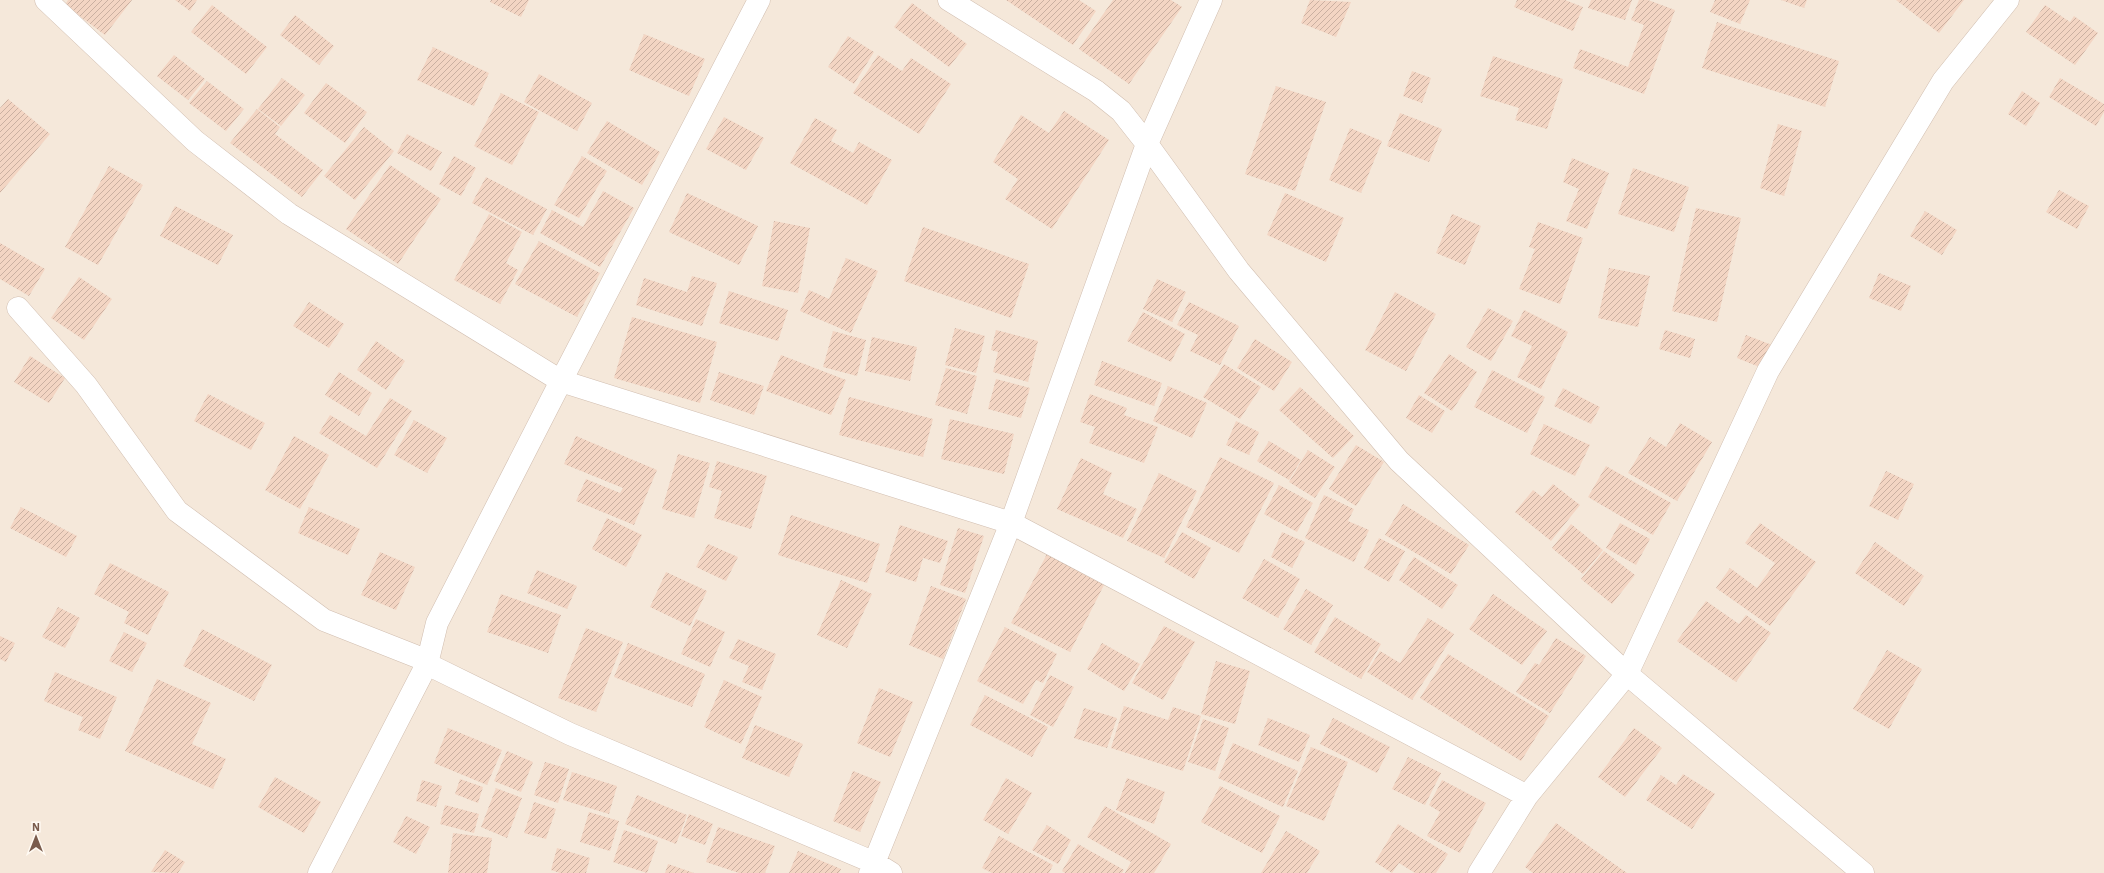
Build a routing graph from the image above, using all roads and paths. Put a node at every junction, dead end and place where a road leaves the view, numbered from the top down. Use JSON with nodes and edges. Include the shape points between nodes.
{"nodes":[{"id":1,"x":46,"y":0,"type":"edge"},
{"id":2,"x":759,"y":0,"type":"edge"},
{"id":3,"x":949,"y":0,"type":"edge"},
{"id":4,"x":1211,"y":0,"type":"edge"},
{"id":5,"x":2008,"y":0,"type":"edge"},
{"id":6,"x":1147,"y":144,"type":"junction"},
{"id":7,"x":18,"y":308,"type":"dead end"},
{"id":8,"x":561,"y":381,"type":"junction"},
{"id":9,"x":1011,"y":522,"type":"junction"},
{"id":10,"x":428,"y":663,"type":"junction"},
{"id":11,"x":1627,"y":674,"type":"junction"},
{"id":12,"x":1527,"y":796,"type":"junction"},
{"id":13,"x":878,"y":870,"type":"edge"},
{"id":14,"x":319,"y":873,"type":"edge"},
{"id":15,"x":1479,"y":873,"type":"edge"},
{"id":16,"x":1864,"y":873,"type":"edge"}],
"edges":[{"from":1,"to":8,"type":"street","via":[[195,141],[289,214]]},
{"from":2,"to":8,"type":"street"},
{"from":3,"to":6,"type":"street","via":[[1096,91],[1121,111]]},
{"from":4,"to":6,"type":"street"},
{"from":5,"to":11,"type":"street","via":[[1943,80],[1768,371]]},
{"from":6,"to":9,"type":"street"},
{"from":6,"to":11,"type":"street","via":[[1240,271],[1399,460]]},
{"from":7,"to":10,"type":"street","via":[[86,385],[177,511],[324,620]]},
{"from":8,"to":9,"type":"street"},
{"from":8,"to":10,"type":"street","via":[[437,623]]},
{"from":9,"to":12,"type":"street"},
{"from":9,"to":13,"type":"street"},
{"from":10,"to":13,"type":"street","via":[[570,734]]},
{"from":10,"to":14,"type":"street"},
{"from":11,"to":12,"type":"street"},
{"from":11,"to":16,"type":"street"},
{"from":12,"to":15,"type":"street"}]}
